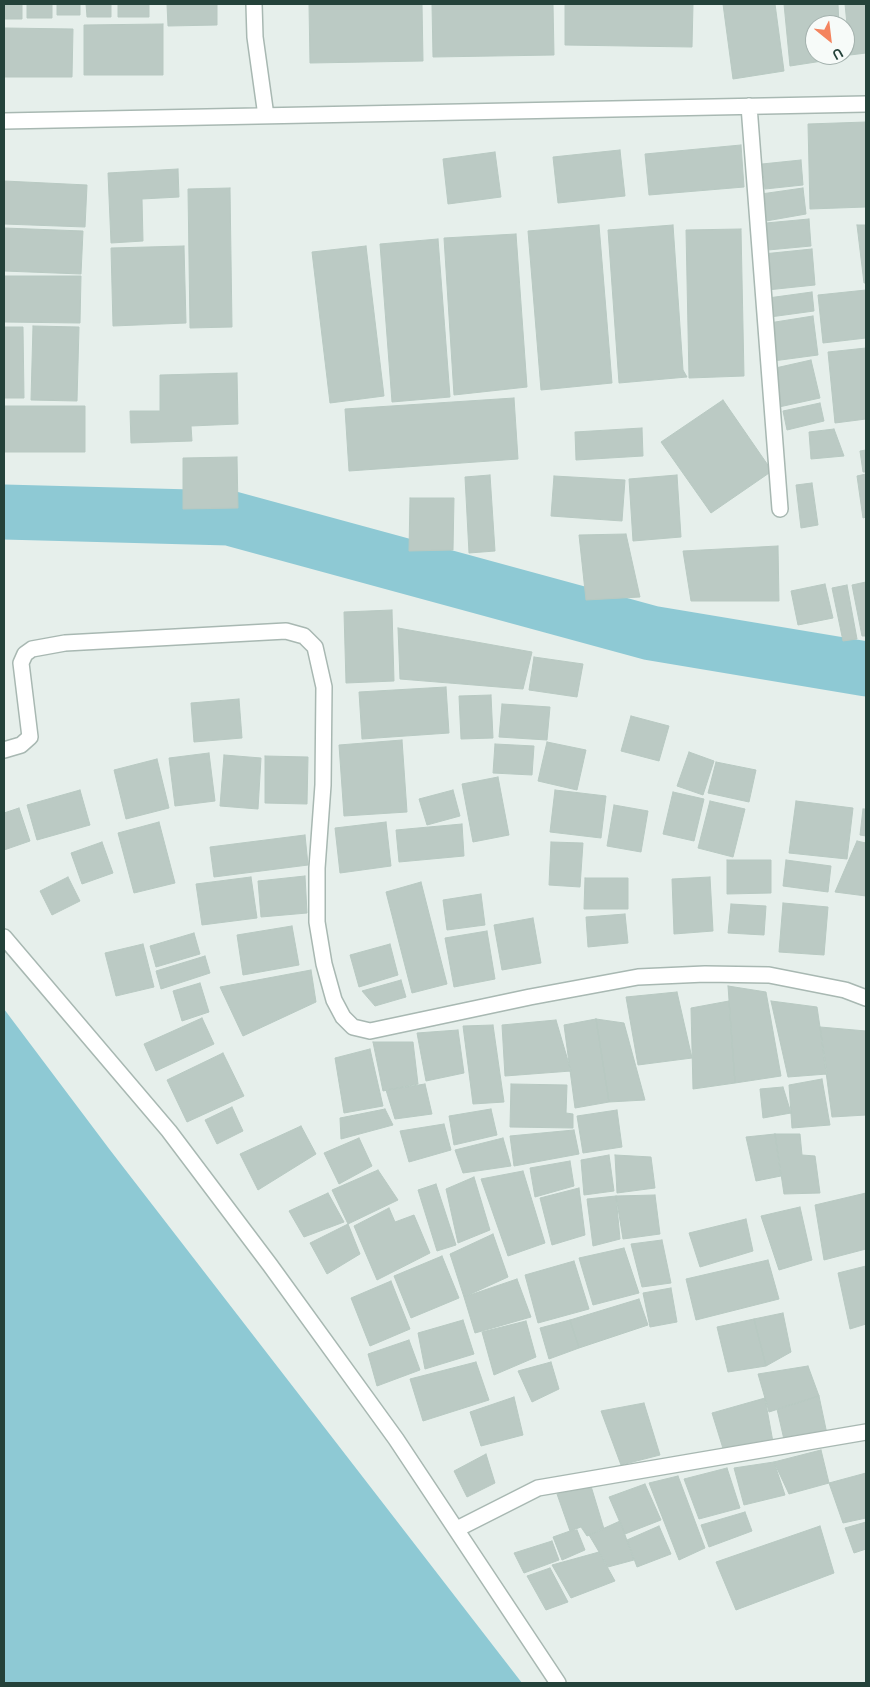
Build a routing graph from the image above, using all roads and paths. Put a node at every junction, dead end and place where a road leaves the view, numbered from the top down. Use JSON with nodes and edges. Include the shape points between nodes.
{"nodes":[{"id":1,"x":254,"y":4,"type":"edge"},
{"id":2,"x":866,"y":104,"type":"edge"},
{"id":3,"x":748,"y":106,"type":"junction"},
{"id":4,"x":266,"y":116,"type":"junction"},
{"id":5,"x":4,"y":122,"type":"edge"},
{"id":6,"x":780,"y":510,"type":"dead end"},
{"id":7,"x":4,"y":750,"type":"edge"},
{"id":8,"x":4,"y":937,"type":"edge"},
{"id":9,"x":866,"y":998,"type":"edge"},
{"id":10,"x":866,"y":1432,"type":"edge"},
{"id":11,"x":457,"y":1530,"type":"junction"},
{"id":12,"x":558,"y":1683,"type":"edge"}],
"edges":[{"from":1,"to":4,"type":"street","via":[[255,37]]},
{"from":2,"to":3,"type":"street"},
{"from":3,"to":4,"type":"street"},
{"from":3,"to":6,"type":"street"},
{"from":4,"to":5,"type":"street"},
{"from":7,"to":9,"type":"street","via":[[21,745],[30,737],[21,663],[32,648],[65,643],[286,631],[304,636],[315,647],[324,687],[317,922],[334,1000],[353,1027],[370,1031],[638,977],[769,975],[845,990]]},
{"from":8,"to":11,"type":"street","via":[[169,1131],[396,1439]]},
{"from":10,"to":11,"type":"street","via":[[538,1488]]},
{"from":11,"to":12,"type":"street"}]}
